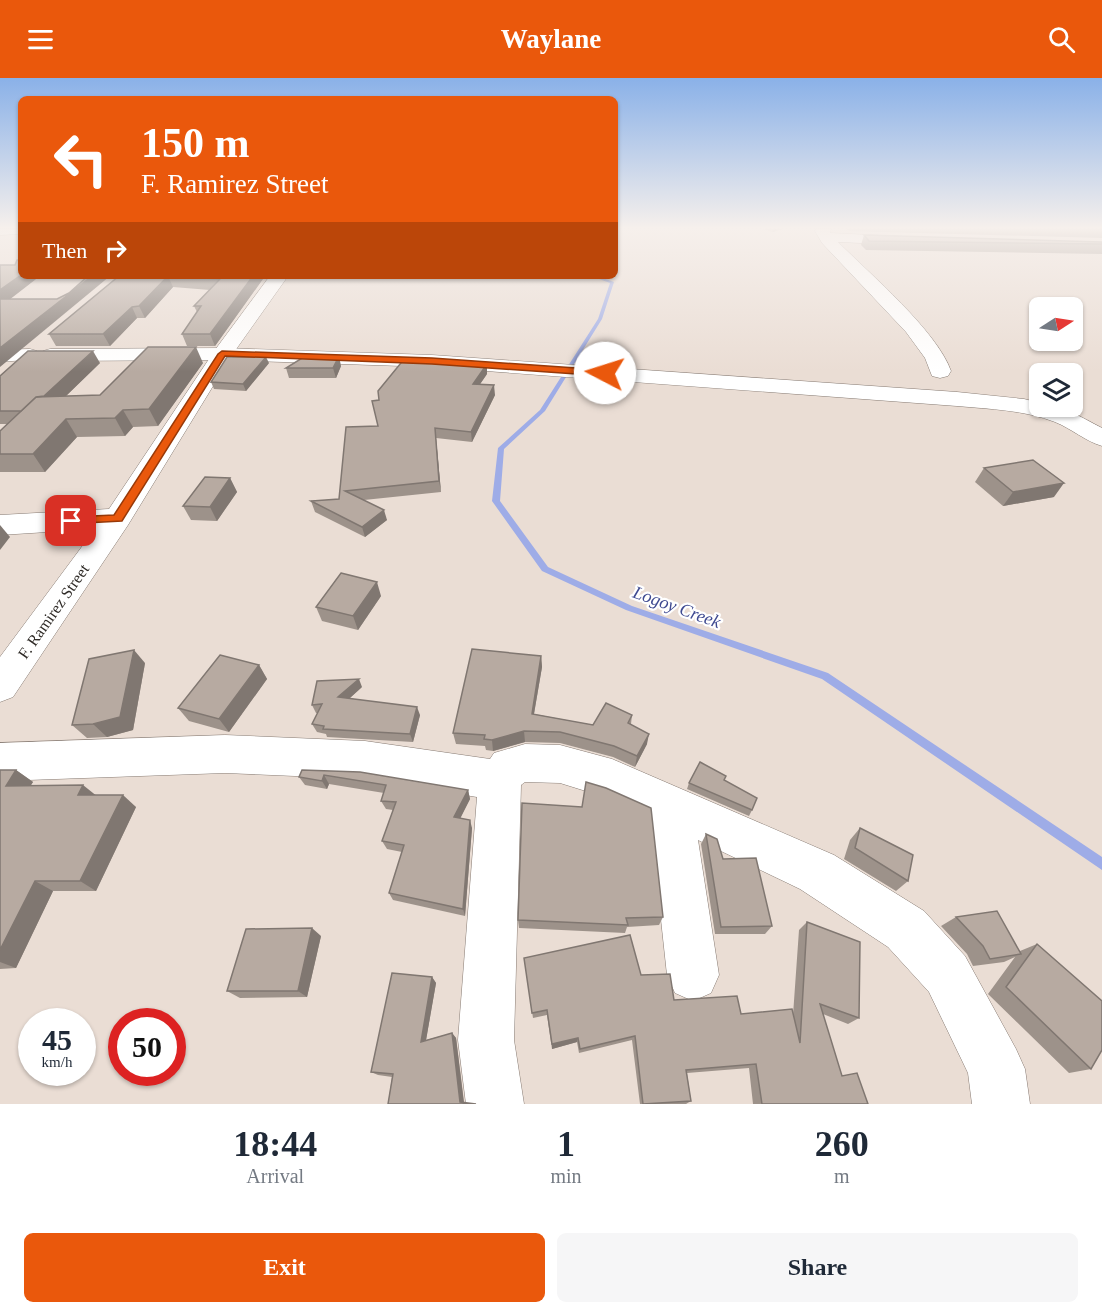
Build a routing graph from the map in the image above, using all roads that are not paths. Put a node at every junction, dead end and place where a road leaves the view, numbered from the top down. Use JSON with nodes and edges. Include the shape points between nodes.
{"nodes":[{"id":1,"x":862,"y":277,"type":"edge"},
{"id":2,"x":277,"y":279,"type":"edge"},
{"id":3,"x":56,"y":334,"type":"edge"},
{"id":4,"x":222,"y":354,"type":"junction"},
{"id":5,"x":30,"y":355,"type":"junction"},
{"id":6,"x":4,"y":365,"type":"edge"},
{"id":7,"x":948,"y":384,"type":"junction"},
{"id":8,"x":1102,"y":438,"type":"edge"},
{"id":9,"x":118,"y":518,"type":"junction"},
{"id":10,"x":0,"y":525,"type":"edge"},
{"id":11,"x":0,"y":686,"type":"edge"},
{"id":12,"x":0,"y":762,"type":"edge"},
{"id":13,"x":500,"y":781,"type":"junction"},
{"id":14,"x":670,"y":804,"type":"junction"},
{"id":15,"x":693,"y":975,"type":"dead end"},
{"id":16,"x":495,"y":1104,"type":"edge"},
{"id":17,"x":1001,"y":1104,"type":"edge"}],
"edges":[{"from":1,"to":7,"type":"street","via":[[936,358]]},
{"from":2,"to":4,"type":"street","name":"F. Ramirez Street"},
{"from":3,"to":5,"type":"street"},
{"from":4,"to":5,"type":"street"},
{"from":4,"to":7,"type":"street","via":[[337,356],[605,373]]},
{"from":4,"to":9,"type":"street","name":"F. Ramirez Street"},
{"from":5,"to":6,"type":"street"},
{"from":7,"to":8,"type":"street","via":[[1064,417]]},
{"from":9,"to":10,"type":"street"},
{"from":9,"to":11,"type":"street","name":"F. Ramirez Street"},
{"from":12,"to":13,"type":"street","via":[[225,754],[365,760]]},
{"from":13,"to":14,"type":"street","via":[[509,767],[525,763],[560,764],[612,779]]},
{"from":13,"to":16,"type":"street","via":[[486,1040]]},
{"from":14,"to":15,"type":"street"},
{"from":14,"to":17,"type":"street","via":[[817,872],[906,928],[947,974],[996,1070]]}]}
